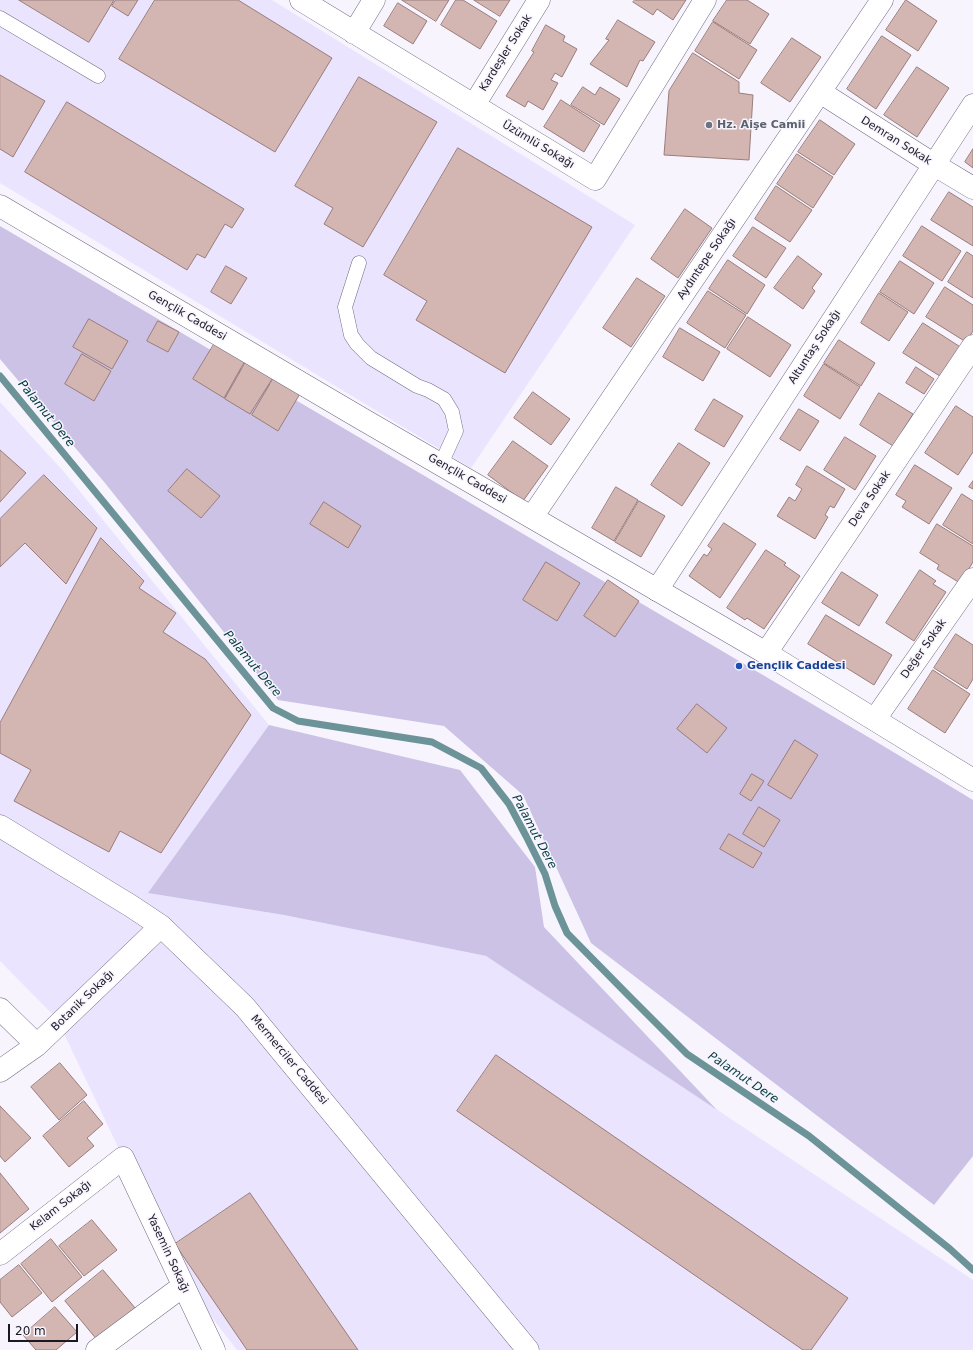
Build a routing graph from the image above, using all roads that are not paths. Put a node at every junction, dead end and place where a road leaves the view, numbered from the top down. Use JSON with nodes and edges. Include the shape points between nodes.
{"nodes":[{"id":1,"x":301,"y":0,"type":"edge"},
{"id":2,"x":374,"y":0,"type":"edge"},
{"id":3,"x":539,"y":0,"type":"edge"},
{"id":4,"x":705,"y":0,"type":"edge"},
{"id":5,"x":882,"y":0,"type":"edge"},
{"id":6,"x":0,"y":18,"type":"edge"},
{"id":7,"x":354,"y":34,"type":"junction"},
{"id":8,"x":98,"y":76,"type":"dead end"},
{"id":9,"x":820,"y":92,"type":"junction"},
{"id":10,"x":973,"y":105,"type":"edge"},
{"id":11,"x":474,"y":106,"type":"junction"},
{"id":12,"x":933,"y":164,"type":"junction"},
{"id":13,"x":973,"y":188,"type":"edge"},
{"id":14,"x":0,"y":206,"type":"edge"},
{"id":15,"x":359,"y":263,"type":"dead end"},
{"id":16,"x":973,"y":346,"type":"edge"},
{"id":17,"x":441,"y":464,"type":"junction"},
{"id":18,"x":532,"y":517,"type":"junction"},
{"id":19,"x":973,"y":579,"type":"edge"},
{"id":20,"x":658,"y":590,"type":"junction"},
{"id":21,"x":766,"y":653,"type":"junction"},
{"id":22,"x":875,"y":719,"type":"junction"},
{"id":23,"x":973,"y":780,"type":"edge"},
{"id":24,"x":0,"y":826,"type":"edge"},
{"id":25,"x":161,"y":926,"type":"junction"},
{"id":26,"x":0,"y":1009,"type":"edge"},
{"id":27,"x":37,"y":1045,"type":"junction"},
{"id":28,"x":0,"y":1071,"type":"edge"},
{"id":29,"x":123,"y":1158,"type":"joint"},
{"id":30,"x":0,"y":1254,"type":"edge"},
{"id":31,"x":183,"y":1286,"type":"junction"},
{"id":32,"x":98,"y":1350,"type":"edge"},
{"id":33,"x":214,"y":1350,"type":"edge"},
{"id":34,"x":528,"y":1350,"type":"edge"}],
"edges":[{"from":1,"to":7,"type":"street","name":"Üzümlü Sokağı"},
{"from":2,"to":7,"type":"street"},
{"from":3,"to":11,"type":"street","name":"Kardeşler Sokak"},
{"from":4,"to":11,"type":"street","name":"Üzümlü Sokağı","via":[[595,179]]},
{"from":5,"to":9,"type":"street","name":"Aydıntepe Sokağı"},
{"from":6,"to":8,"type":"lane"},
{"from":7,"to":11,"type":"street","name":"Üzümlü Sokağı"},
{"from":9,"to":12,"type":"street","name":"Demran Sokak"},
{"from":9,"to":18,"type":"street","name":"Aydıntepe Sokağı"},
{"from":10,"to":12,"type":"street","name":"Altuntaş Sokağı"},
{"from":12,"to":13,"type":"street","name":"Demran Sokak"},
{"from":12,"to":20,"type":"street","name":"Altuntaş Sokağı"},
{"from":14,"to":17,"type":"street","name":"Gençlik Caddesi"},
{"from":15,"to":17,"type":"lane","via":[[345,307],[350,334],[371,358],[444,399],[452,412],[456,431]]},
{"from":16,"to":21,"type":"street","name":"Deva Sokak"},
{"from":17,"to":18,"type":"street","name":"Gençlik Caddesi"},
{"from":18,"to":20,"type":"street","name":"Gençlik Caddesi"},
{"from":19,"to":22,"type":"street","name":"Değer Sokak"},
{"from":20,"to":21,"type":"street","name":"Gençlik Caddesi"},
{"from":21,"to":22,"type":"street","name":"Gençlik Caddesi"},
{"from":22,"to":23,"type":"street","name":"Gençlik Caddesi"},
{"from":24,"to":25,"type":"street","name":"Mermerciler Caddesi"},
{"from":25,"to":27,"type":"street","name":"Botanik Sokağı"},
{"from":25,"to":34,"type":"street","name":"Mermerciler Caddesi","via":[[245,1007]]},
{"from":26,"to":27,"type":"street"},
{"from":27,"to":28,"type":"street","name":"Botanik Sokağı"},
{"from":29,"to":30,"type":"street","name":"Kelam Sokağı"},
{"from":29,"to":31,"type":"street","name":"Yasemin Sokağı"},
{"from":31,"to":32,"type":"street"},
{"from":31,"to":33,"type":"street","name":"Yasemin Sokağı"}]}
